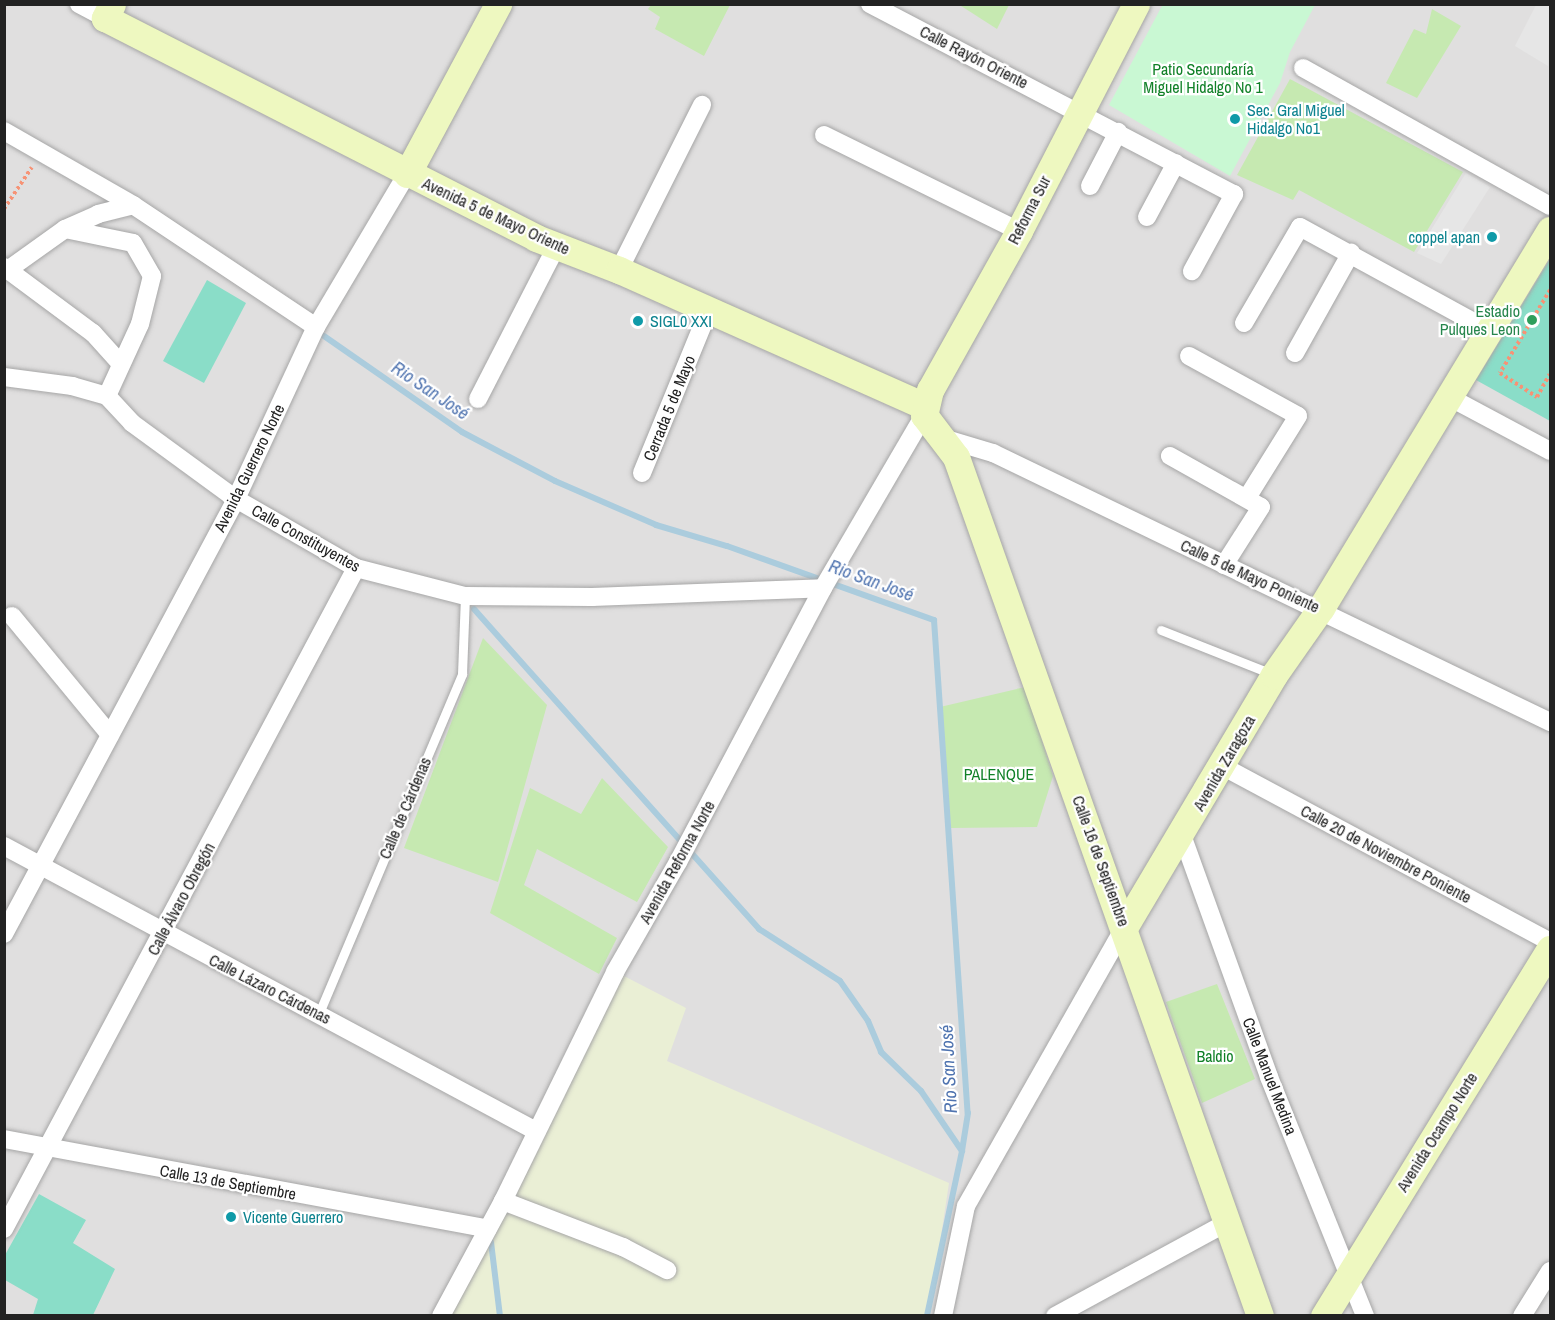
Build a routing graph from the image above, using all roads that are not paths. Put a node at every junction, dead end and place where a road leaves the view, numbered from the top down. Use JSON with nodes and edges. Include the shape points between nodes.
{"nodes":[{"id":1,"x":79,"y":4,"type":"edge"},
{"id":2,"x":498,"y":4,"type":"edge"},
{"id":3,"x":870,"y":4,"type":"edge"},
{"id":4,"x":1136,"y":4,"type":"edge"},
{"id":5,"x":108,"y":11,"type":"edge"},
{"id":6,"x":1303,"y":68,"type":"dead end"},
{"id":7,"x":702,"y":105,"type":"dead end"},
{"id":8,"x":1078,"y":110,"type":"junction"},
{"id":9,"x":4,"y":131,"type":"edge"},
{"id":10,"x":1118,"y":132,"type":"junction"},
{"id":11,"x":824,"y":135,"type":"dead end"},
{"id":12,"x":1176,"y":163,"type":"junction"},
{"id":13,"x":407,"y":174,"type":"junction"},
{"id":14,"x":1090,"y":186,"type":"dead end"},
{"id":15,"x":133,"y":205,"type":"junction"},
{"id":16,"x":1551,"y":206,"type":"edge"},
{"id":17,"x":1147,"y":217,"type":"dead end"},
{"id":18,"x":65,"y":229,"type":"junction"},
{"id":19,"x":1551,"y":230,"type":"edge"},
{"id":20,"x":1019,"y":231,"type":"junction"},
{"id":21,"x":556,"y":247,"type":"junction"},
{"id":22,"x":1351,"y":253,"type":"junction"},
{"id":23,"x":7,"y":268,"type":"edge"},
{"id":24,"x":619,"y":270,"type":"junction"},
{"id":25,"x":1192,"y":271,"type":"dead end"},
{"id":26,"x":709,"y":310,"type":"junction"},
{"id":27,"x":1244,"y":323,"type":"dead end"},
{"id":28,"x":316,"y":327,"type":"junction"},
{"id":29,"x":1490,"y":331,"type":"junction"},
{"id":30,"x":1295,"y":352,"type":"dead end"},
{"id":31,"x":1189,"y":356,"type":"dead end"},
{"id":32,"x":120,"y":363,"type":"junction"},
{"id":33,"x":4,"y":377,"type":"edge"},
{"id":34,"x":107,"y":396,"type":"junction"},
{"id":35,"x":1449,"y":397,"type":"junction"},
{"id":36,"x":478,"y":399,"type":"dead end"},
{"id":37,"x":924,"y":411,"type":"junction"},
{"id":38,"x":946,"y":439,"type":"junction"},
{"id":39,"x":1551,"y":451,"type":"edge"},
{"id":40,"x":1170,"y":456,"type":"dead end"},
{"id":41,"x":642,"y":473,"type":"dead end"},
{"id":42,"x":1247,"y":498,"type":"junction"},
{"id":43,"x":236,"y":499,"type":"junction"},
{"id":44,"x":1224,"y":565,"type":"junction"},
{"id":45,"x":356,"y":568,"type":"junction"},
{"id":46,"x":823,"y":588,"type":"junction"},
{"id":47,"x":465,"y":596,"type":"junction"},
{"id":48,"x":1321,"y":609,"type":"junction"},
{"id":49,"x":12,"y":616,"type":"dead end"},
{"id":50,"x":1161,"y":630,"type":"dead end"},
{"id":51,"x":1275,"y":675,"type":"junction"},
{"id":52,"x":1551,"y":722,"type":"edge"},
{"id":53,"x":110,"y":735,"type":"junction"},
{"id":54,"x":1222,"y":766,"type":"junction"},
{"id":55,"x":1182,"y":835,"type":"junction"},
{"id":56,"x":4,"y":846,"type":"edge"},
{"id":57,"x":42,"y":867,"type":"junction"},
{"id":58,"x":1125,"y":926,"type":"junction"},
{"id":59,"x":163,"y":933,"type":"junction"},
{"id":60,"x":4,"y":934,"type":"edge"},
{"id":61,"x":1551,"y":942,"type":"edge"},
{"id":62,"x":1551,"y":949,"type":"edge"},
{"id":63,"x":319,"y":1013,"type":"junction"},
{"id":64,"x":536,"y":1131,"type":"junction"},
{"id":65,"x":4,"y":1139,"type":"edge"},
{"id":66,"x":50,"y":1150,"type":"junction"},
{"id":67,"x":503,"y":1201,"type":"junction"},
{"id":68,"x":1228,"y":1222,"type":"junction"},
{"id":69,"x":4,"y":1229,"type":"edge"},
{"id":70,"x":488,"y":1229,"type":"junction"},
{"id":71,"x":667,"y":1270,"type":"dead end"},
{"id":72,"x":1551,"y":1270,"type":"edge"},
{"id":73,"x":1349,"y":1276,"type":"junction"},
{"id":74,"x":1543,"y":1297,"type":"edge"},
{"id":75,"x":441,"y":1316,"type":"edge"},
{"id":76,"x":943,"y":1316,"type":"edge"},
{"id":77,"x":1055,"y":1316,"type":"edge"},
{"id":78,"x":1260,"y":1316,"type":"edge"},
{"id":79,"x":1324,"y":1316,"type":"edge"},
{"id":80,"x":1365,"y":1316,"type":"edge"},
{"id":81,"x":1522,"y":1316,"type":"edge"}],
"edges":[{"from":1,"to":5,"type":"street","name":"Avenida 5 de Mayo Oriente"},
{"from":2,"to":13,"type":"main road","name":"Avenida Guerrero Norte"},
{"from":3,"to":8,"type":"street","name":"Calle Rayón Oriente"},
{"from":4,"to":8,"type":"main road","name":"Reforma Sur"},
{"from":5,"to":13,"type":"main road","name":"Avenida 5 de Mayo Oriente"},
{"from":6,"to":16,"type":"street"},
{"from":7,"to":24,"type":"street"},
{"from":8,"to":10,"type":"street","name":"Calle Rayón Oriente"},
{"from":8,"to":20,"type":"main road","name":"Reforma Sur"},
{"from":9,"to":15,"type":"street"},
{"from":10,"to":12,"type":"street","name":"Calle Rayón Oriente"},
{"from":10,"to":14,"type":"street"},
{"from":11,"to":20,"type":"street"},
{"from":12,"to":17,"type":"street"},
{"from":12,"to":25,"type":"street","name":"Calle Rayón Oriente","via":[[1234,194]]},
{"from":13,"to":21,"type":"main road","name":"Avenida 5 de Mayo Oriente"},
{"from":13,"to":28,"type":"street","name":"Avenida Guerrero Norte"},
{"from":15,"to":18,"type":"street"},
{"from":15,"to":28,"type":"street"},
{"from":18,"to":23,"type":"street"},
{"from":18,"to":32,"type":"street","via":[[133,243],[152,276],[140,324]]},
{"from":19,"to":29,"type":"main road","name":"Avenida Zaragoza"},
{"from":20,"to":37,"type":"main road","name":"Reforma Sur","via":[[930,390]]},
{"from":21,"to":24,"type":"main road","name":"Avenida 5 de Mayo Oriente"},
{"from":21,"to":36,"type":"street"},
{"from":22,"to":27,"type":"street","via":[[1300,227]]},
{"from":22,"to":29,"type":"street"},
{"from":22,"to":30,"type":"street"},
{"from":23,"to":32,"type":"street","via":[[93,333]]},
{"from":24,"to":26,"type":"main road","name":"Avenida 5 de Mayo Oriente"},
{"from":26,"to":37,"type":"main road","name":"Avenida 5 de Mayo Oriente"},
{"from":26,"to":41,"type":"street","name":"Cerrada 5 de Mayo"},
{"from":28,"to":43,"type":"street","name":"Avenida Guerrero Norte"},
{"from":29,"to":35,"type":"main road","name":"Avenida Zaragoza"},
{"from":31,"to":42,"type":"street","via":[[1298,416]]},
{"from":32,"to":34,"type":"street"},
{"from":33,"to":34,"type":"street","via":[[72,386]]},
{"from":34,"to":43,"type":"street","name":"Calle Constituyentes","via":[[132,423]]},
{"from":35,"to":39,"type":"street"},
{"from":35,"to":48,"type":"main road","name":"Avenida Zaragoza"},
{"from":37,"to":38,"type":"main road","name":"Calle 16 de Septiembre"},
{"from":37,"to":46,"type":"street","name":"Avenida Reforma Norte"},
{"from":38,"to":44,"type":"street","name":"Calle 5 de Mayo Poniente","via":[[993,453]]},
{"from":38,"to":58,"type":"main road","name":"Calle 16 de Septiembre","via":[[956,457]]},
{"from":40,"to":42,"type":"street"},
{"from":42,"to":44,"type":"street","via":[[1261,507]]},
{"from":43,"to":45,"type":"street","name":"Calle Constituyentes"},
{"from":43,"to":53,"type":"street","name":"Avenida Guerrero Norte"},
{"from":44,"to":48,"type":"street","name":"Calle 5 de Mayo Poniente"},
{"from":45,"to":47,"type":"street","name":"Calle Constituyentes"},
{"from":45,"to":59,"type":"street","name":"Calle Álvaro Obregón"},
{"from":46,"to":47,"type":"street","name":"Calle Constituyentes","via":[[592,597]]},
{"from":46,"to":64,"type":"street","name":"Avenida Reforma Norte","via":[[678,862],[615,972]]},
{"from":47,"to":63,"type":"lane","name":"Calle de Cárdenas","via":[[462,674]]},
{"from":48,"to":51,"type":"main road","name":"Avenida Zaragoza"},
{"from":48,"to":52,"type":"street","name":"Calle 5 de Mayo Poniente"},
{"from":49,"to":53,"type":"street"},
{"from":50,"to":51,"type":"lane"},
{"from":51,"to":54,"type":"main road","name":"Avenida Zaragoza"},
{"from":53,"to":57,"type":"street","name":"Avenida Guerrero Norte"},
{"from":54,"to":55,"type":"main road","name":"Avenida Zaragoza"},
{"from":54,"to":61,"type":"street","name":"Calle 20 de Noviembre Poniente"},
{"from":55,"to":58,"type":"main road","name":"Avenida Zaragoza"},
{"from":55,"to":73,"type":"street","name":"Calle Manuel Medina","via":[[1269,1077]]},
{"from":56,"to":57,"type":"street","name":"Calle Lázaro Cárdenas"},
{"from":57,"to":59,"type":"street","name":"Calle Lázaro Cárdenas"},
{"from":57,"to":60,"type":"street","name":"Avenida Guerrero Norte"},
{"from":58,"to":68,"type":"main road","name":"Calle 16 de Septiembre"},
{"from":58,"to":76,"type":"street","name":"Avenida Zaragoza","via":[[966,1206]]},
{"from":59,"to":63,"type":"street","name":"Calle Lázaro Cárdenas"},
{"from":59,"to":66,"type":"street","name":"Calle Álvaro Obregón"},
{"from":62,"to":73,"type":"main road","name":"Avenida Ocampo Norte"},
{"from":63,"to":64,"type":"street","name":"Calle Lázaro Cárdenas"},
{"from":64,"to":67,"type":"street","name":"Avenida Reforma Norte"},
{"from":65,"to":66,"type":"street","name":"Calle 13 de Septiembre"},
{"from":66,"to":69,"type":"street","name":"Calle Álvaro Obregón"},
{"from":66,"to":70,"type":"street","name":"Calle 13 de Septiembre"},
{"from":67,"to":70,"type":"street","name":"Avenida Reforma Norte"},
{"from":67,"to":71,"type":"street","via":[[623,1246]]},
{"from":68,"to":77,"type":"street"},
{"from":68,"to":78,"type":"main road","name":"Calle 16 de Septiembre"},
{"from":70,"to":75,"type":"street","name":"Avenida Reforma Norte"},
{"from":72,"to":74,"type":"street"},
{"from":73,"to":79,"type":"main road","name":"Avenida Ocampo Norte"},
{"from":73,"to":80,"type":"street","name":"Calle Manuel Medina"},
{"from":74,"to":81,"type":"street"}]}
